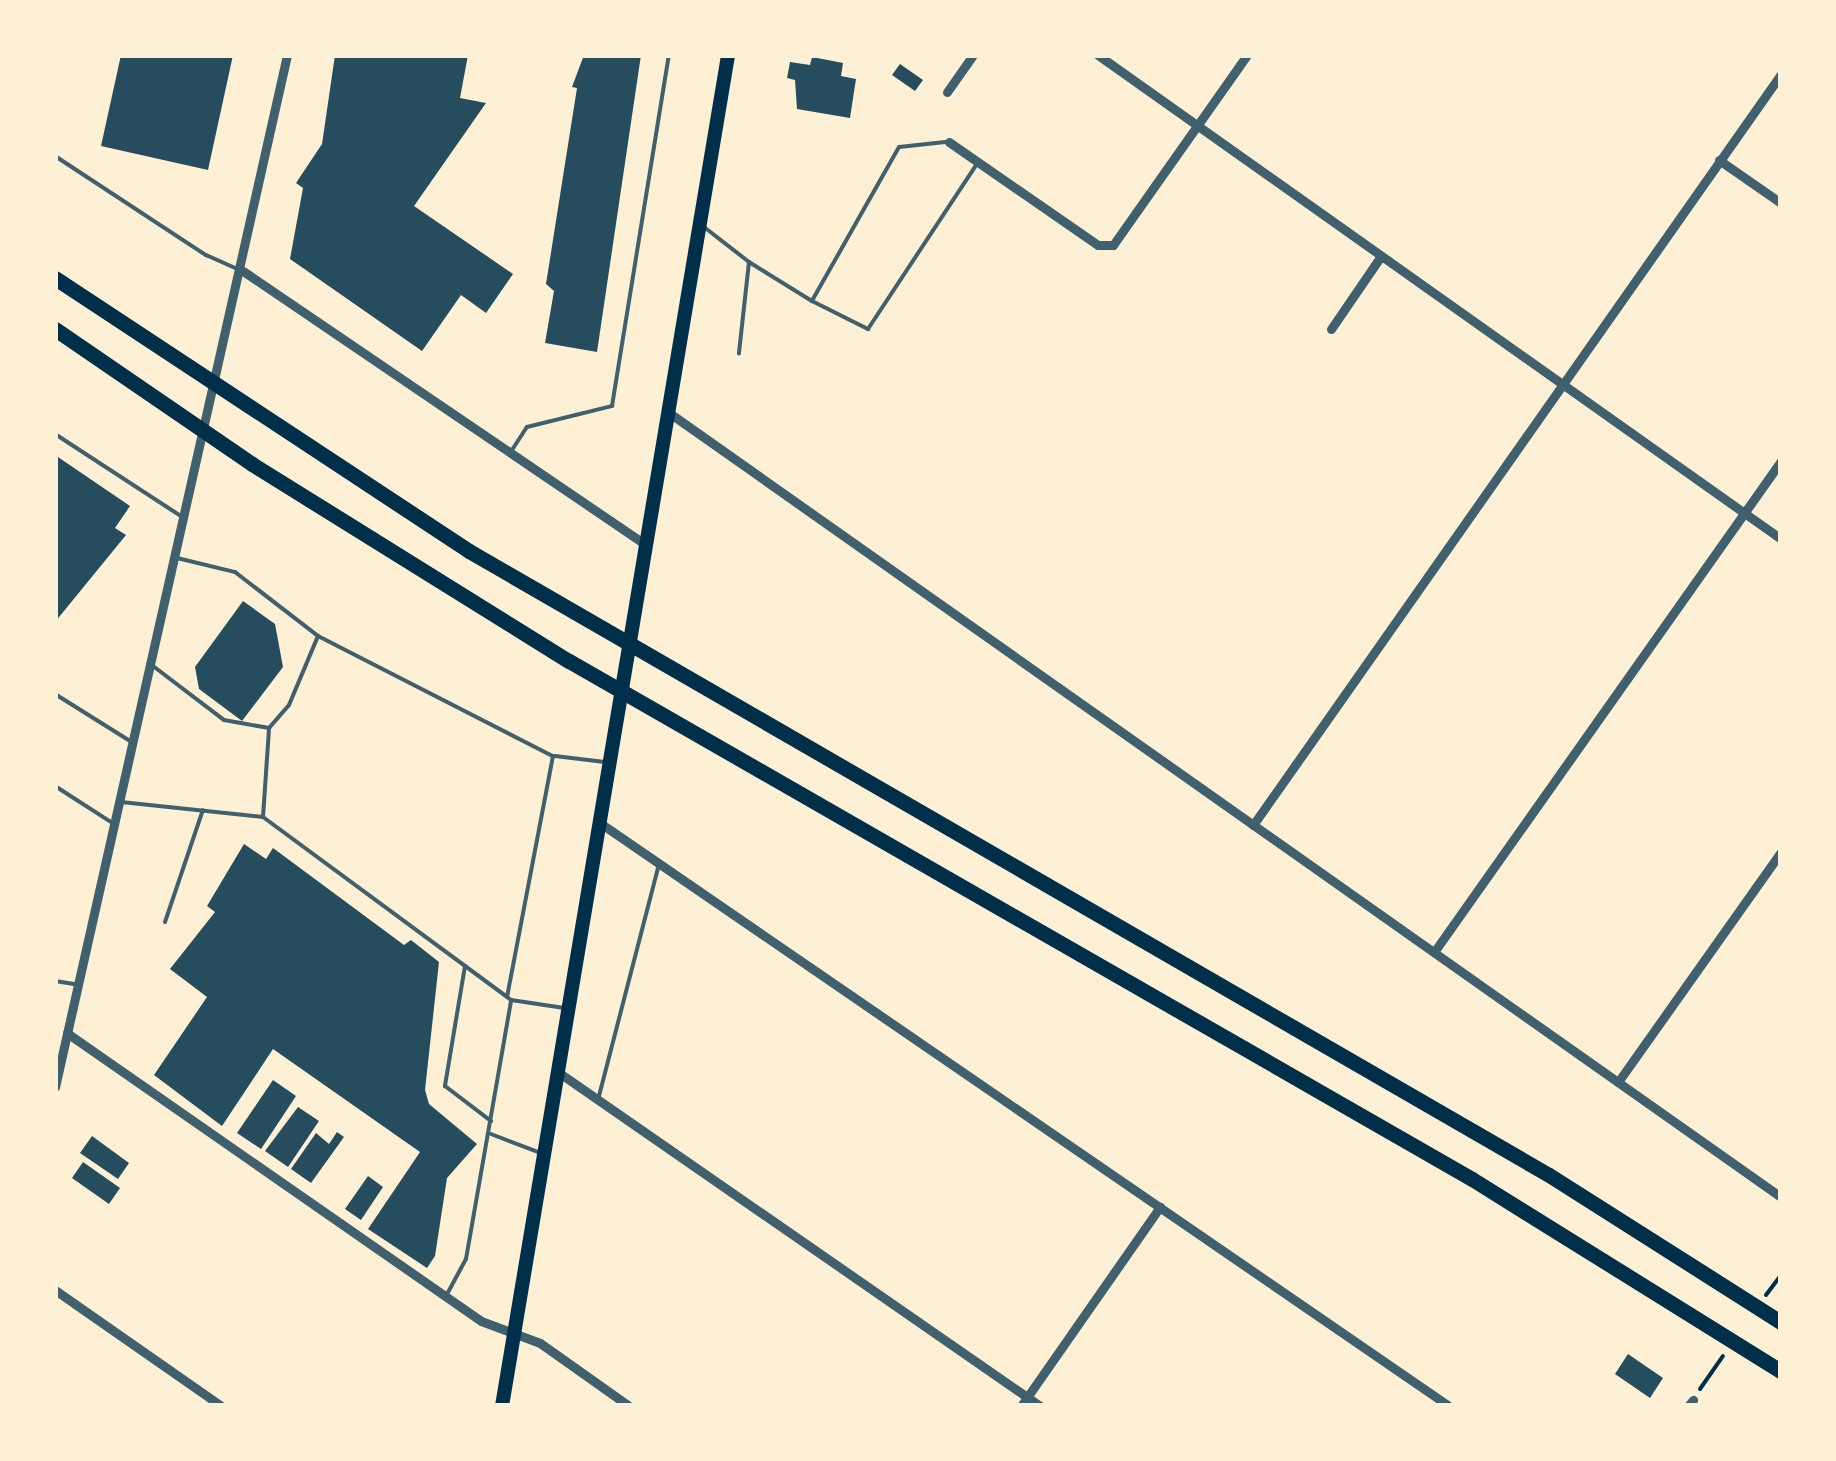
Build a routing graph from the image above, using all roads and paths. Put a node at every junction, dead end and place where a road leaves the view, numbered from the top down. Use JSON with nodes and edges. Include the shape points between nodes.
{"nodes":[{"id":1,"x":287,"y":55,"type":"edge"},
{"id":2,"x":669,"y":55,"type":"edge"},
{"id":3,"x":728,"y":55,"type":"edge"},
{"id":4,"x":973,"y":55,"type":"edge"},
{"id":5,"x":1098,"y":55,"type":"edge"},
{"id":6,"x":1247,"y":55,"type":"edge"},
{"id":7,"x":1781,"y":74,"type":"edge"},
{"id":8,"x":947,"y":92,"type":"dead end"},
{"id":9,"x":1196,"y":125,"type":"junction"},
{"id":10,"x":949,"y":142,"type":"joint"},
{"id":11,"x":55,"y":156,"type":"edge"},
{"id":12,"x":1719,"y":160,"type":"junction"},
{"id":13,"x":978,"y":162,"type":"junction"},
{"id":14,"x":1781,"y":204,"type":"edge"},
{"id":15,"x":700,"y":224,"type":"junction"},
{"id":16,"x":1381,"y":256,"type":"junction"},
{"id":17,"x":749,"y":262,"type":"junction"},
{"id":18,"x":243,"y":271,"type":"junction"},
{"id":19,"x":55,"y":278,"type":"edge"},
{"id":20,"x":812,"y":301,"type":"junction"},
{"id":21,"x":55,"y":329,"type":"edge"},
{"id":22,"x":1332,"y":330,"type":"dead end"},
{"id":23,"x":739,"y":353,"type":"dead end"},
{"id":24,"x":1561,"y":383,"type":"junction"},
{"id":25,"x":668,"y":412,"type":"junction"},
{"id":26,"x":55,"y":434,"type":"edge"},
{"id":27,"x":510,"y":453,"type":"junction"},
{"id":28,"x":1781,"y":461,"type":"edge"},
{"id":29,"x":1744,"y":513,"type":"junction"},
{"id":30,"x":185,"y":519,"type":"junction"},
{"id":31,"x":1781,"y":539,"type":"edge"},
{"id":32,"x":646,"y":546,"type":"junction"},
{"id":33,"x":178,"y":558,"type":"junction"},
{"id":34,"x":318,"y":636,"type":"junction"},
{"id":35,"x":152,"y":666,"type":"junction"},
{"id":36,"x":55,"y":694,"type":"edge"},
{"id":37,"x":269,"y":728,"type":"junction"},
{"id":38,"x":134,"y":743,"type":"junction"},
{"id":39,"x":553,"y":756,"type":"junction"},
{"id":40,"x":610,"y":763,"type":"junction"},
{"id":41,"x":56,"y":787,"type":"edge"},
{"id":42,"x":55,"y":796,"type":"edge"},
{"id":43,"x":121,"y":802,"type":"junction"},
{"id":44,"x":202,"y":810,"type":"junction"},
{"id":45,"x":263,"y":816,"type":"junction"},
{"id":46,"x":116,"y":825,"type":"junction"},
{"id":47,"x":602,"y":825,"type":"junction"},
{"id":48,"x":1253,"y":825,"type":"junction"},
{"id":49,"x":1781,"y":852,"type":"edge"},
{"id":50,"x":659,"y":864,"type":"junction"},
{"id":51,"x":165,"y":922,"type":"dead end"},
{"id":52,"x":1434,"y":952,"type":"junction"},
{"id":53,"x":465,"y":966,"type":"junction"},
{"id":54,"x":55,"y":981,"type":"edge"},
{"id":55,"x":78,"y":985,"type":"junction"},
{"id":56,"x":509,"y":999,"type":"junction"},
{"id":57,"x":568,"y":1009,"type":"junction"},
{"id":58,"x":68,"y":1034,"type":"junction"},
{"id":59,"x":558,"y":1072,"type":"junction"},
{"id":60,"x":1618,"y":1082,"type":"junction"},
{"id":61,"x":55,"y":1087,"type":"edge"},
{"id":62,"x":598,"y":1100,"type":"junction"},
{"id":63,"x":493,"y":1122,"type":"junction"},
{"id":64,"x":491,"y":1134,"type":"junction"},
{"id":65,"x":544,"y":1154,"type":"junction"},
{"id":66,"x":1781,"y":1198,"type":"edge"},
{"id":67,"x":1160,"y":1207,"type":"junction"},
{"id":68,"x":55,"y":1290,"type":"edge"},
{"id":69,"x":446,"y":1297,"type":"junction"},
{"id":70,"x":1781,"y":1322,"type":"edge"},
{"id":71,"x":514,"y":1333,"type":"junction"},
{"id":72,"x":1716,"y":1367,"type":"dead end"},
{"id":73,"x":1781,"y":1372,"type":"edge"},
{"id":74,"x":1024,"y":1402,"type":"edge"},
{"id":75,"x":1690,"y":1403,"type":"edge"},
{"id":76,"x":221,"y":1406,"type":"edge"},
{"id":77,"x":502,"y":1406,"type":"edge"},
{"id":78,"x":630,"y":1406,"type":"edge"},
{"id":79,"x":1040,"y":1406,"type":"edge"},
{"id":80,"x":1449,"y":1406,"type":"edge"}],
"edges":[{"from":1,"to":18,"type":"street"},
{"from":2,"to":27,"type":"lane","via":[[612,406],[527,427]]},
{"from":3,"to":15,"type":"main road"},
{"from":4,"to":8,"type":"street"},
{"from":5,"to":9,"type":"street"},
{"from":6,"to":9,"type":"street"},
{"from":7,"to":12,"type":"street"},
{"from":9,"to":13,"type":"street","via":[[1113,245],[1098,245]]},
{"from":9,"to":16,"type":"street"},
{"from":10,"to":13,"type":"street"},
{"from":10,"to":20,"type":"lane","via":[[898,147]]},
{"from":11,"to":18,"type":"lane","via":[[206,255]]},
{"from":12,"to":14,"type":"street"},
{"from":12,"to":24,"type":"street"},
{"from":13,"to":20,"type":"lane","via":[[868,328]]},
{"from":15,"to":17,"type":"lane"},
{"from":15,"to":25,"type":"main road"},
{"from":16,"to":22,"type":"street"},
{"from":16,"to":24,"type":"street"},
{"from":17,"to":20,"type":"lane"},
{"from":17,"to":23,"type":"lane"},
{"from":18,"to":27,"type":"street"},
{"from":18,"to":30,"type":"street"},
{"from":19,"to":70,"type":"highway","via":[[261,419],[578,616],[1440,1111]]},
{"from":21,"to":73,"type":"highway","via":[[252,464],[568,662],[1472,1178]]},
{"from":24,"to":29,"type":"street"},
{"from":24,"to":48,"type":"street"},
{"from":25,"to":32,"type":"main road"},
{"from":25,"to":48,"type":"street"},
{"from":26,"to":30,"type":"lane"},
{"from":27,"to":32,"type":"street"},
{"from":28,"to":29,"type":"street"},
{"from":29,"to":31,"type":"street"},
{"from":29,"to":52,"type":"street"},
{"from":30,"to":33,"type":"street"},
{"from":32,"to":40,"type":"main road"},
{"from":33,"to":34,"type":"lane","via":[[235,572]]},
{"from":33,"to":35,"type":"street"},
{"from":34,"to":37,"type":"lane","via":[[289,705]]},
{"from":34,"to":39,"type":"lane"},
{"from":35,"to":37,"type":"lane","via":[[224,720]]},
{"from":35,"to":38,"type":"street"},
{"from":36,"to":38,"type":"lane"},
{"from":37,"to":45,"type":"lane"},
{"from":38,"to":43,"type":"street"},
{"from":39,"to":40,"type":"lane"},
{"from":39,"to":56,"type":"lane"},
{"from":40,"to":47,"type":"main road"},
{"from":41,"to":42,"type":"lane"},
{"from":41,"to":46,"type":"lane"},
{"from":43,"to":44,"type":"lane"},
{"from":43,"to":46,"type":"street"},
{"from":44,"to":45,"type":"lane"},
{"from":44,"to":51,"type":"lane"},
{"from":45,"to":53,"type":"lane"},
{"from":46,"to":55,"type":"street"},
{"from":47,"to":50,"type":"street"},
{"from":47,"to":57,"type":"main road"},
{"from":48,"to":52,"type":"street"},
{"from":49,"to":60,"type":"street"},
{"from":50,"to":62,"type":"lane"},
{"from":50,"to":67,"type":"street"},
{"from":52,"to":60,"type":"street"},
{"from":53,"to":56,"type":"lane"},
{"from":53,"to":63,"type":"lane","via":[[445,1086]]},
{"from":54,"to":55,"type":"lane"},
{"from":55,"to":58,"type":"street"},
{"from":56,"to":57,"type":"lane"},
{"from":56,"to":63,"type":"lane"},
{"from":57,"to":59,"type":"main road"},
{"from":58,"to":61,"type":"street"},
{"from":58,"to":69,"type":"street"},
{"from":59,"to":62,"type":"street"},
{"from":59,"to":65,"type":"main road"},
{"from":60,"to":66,"type":"street"},
{"from":62,"to":74,"type":"street"},
{"from":63,"to":64,"type":"lane"},
{"from":64,"to":65,"type":"lane"},
{"from":64,"to":69,"type":"lane","via":[[466,1259]]},
{"from":65,"to":71,"type":"main road"},
{"from":67,"to":74,"type":"street"},
{"from":67,"to":80,"type":"street"},
{"from":68,"to":76,"type":"street"},
{"from":69,"to":71,"type":"street"},
{"from":71,"to":77,"type":"main road"},
{"from":71,"to":78,"type":"street","via":[[540,1343]]},
{"from":72,"to":75,"type":"path"},
{"from":74,"to":79,"type":"street"}]}
